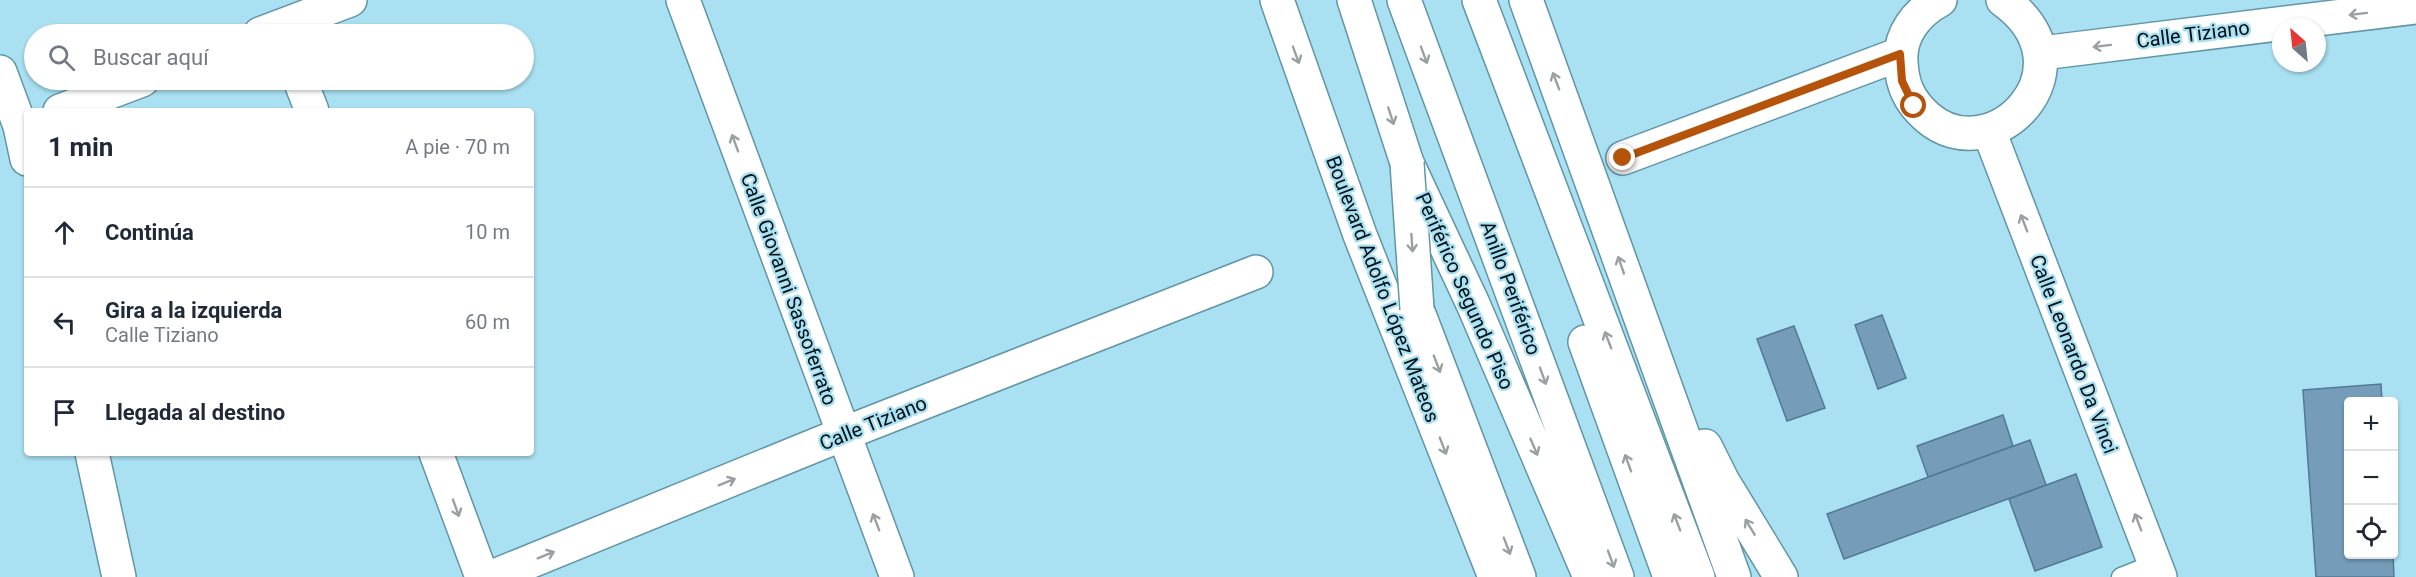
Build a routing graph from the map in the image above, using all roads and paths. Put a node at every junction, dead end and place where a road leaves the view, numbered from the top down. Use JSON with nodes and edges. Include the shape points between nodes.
{"nodes":[{"id":1,"x":350,"y":0,"type":"edge"},
{"id":2,"x":683,"y":0,"type":"edge"},
{"id":3,"x":1277,"y":0,"type":"edge"},
{"id":4,"x":1354,"y":0,"type":"edge"},
{"id":5,"x":1404,"y":0,"type":"edge"},
{"id":6,"x":1461,"y":0,"type":"edge"},
{"id":7,"x":1479,"y":0,"type":"edge"},
{"id":8,"x":1526,"y":0,"type":"edge"},
{"id":9,"x":1940,"y":0,"type":"edge"},
{"id":10,"x":2003,"y":0,"type":"edge"},
{"id":11,"x":2416,"y":7,"type":"edge"},
{"id":12,"x":274,"y":24,"type":"edge"},
{"id":13,"x":2042,"y":53,"type":"junction"},
{"id":14,"x":1900,"y":54,"type":"junction"},
{"id":15,"x":0,"y":72,"type":"edge"},
{"id":16,"x":116,"y":90,"type":"edge"},
{"id":17,"x":304,"y":90,"type":"edge"},
{"id":18,"x":68,"y":108,"type":"edge"},
{"id":19,"x":311,"y":108,"type":"edge"},
{"id":20,"x":16,"y":128,"type":"edge"},
{"id":21,"x":1989,"y":131,"type":"junction"},
{"id":22,"x":24,"y":151,"type":"edge"},
{"id":23,"x":1623,"y":158,"type":"dead end"},
{"id":24,"x":1407,"y":163,"type":"junction"},
{"id":25,"x":1256,"y":272,"type":"dead end"},
{"id":26,"x":1636,"y":308,"type":"junction"},
{"id":27,"x":843,"y":434,"type":"junction"},
{"id":28,"x":93,"y":456,"type":"edge"},
{"id":29,"x":437,"y":456,"type":"edge"},
{"id":30,"x":2157,"y":571,"type":"edge"},
{"id":31,"x":119,"y":577,"type":"edge"},
{"id":32,"x":482,"y":577,"type":"edge"},
{"id":33,"x":492,"y":577,"type":"edge"},
{"id":34,"x":897,"y":577,"type":"edge"},
{"id":35,"x":1495,"y":577,"type":"edge"},
{"id":36,"x":1519,"y":577,"type":"edge"},
{"id":37,"x":1590,"y":577,"type":"edge"},
{"id":38,"x":1617,"y":577,"type":"edge"},
{"id":39,"x":1670,"y":577,"type":"edge"},
{"id":40,"x":1698,"y":577,"type":"edge"},
{"id":41,"x":1734,"y":577,"type":"edge"},
{"id":42,"x":1780,"y":577,"type":"edge"},
{"id":43,"x":2121,"y":577,"type":"edge"}],
"edges":[{"from":1,"to":12,"type":"main road"},
{"from":27,"to":2,"type":"main road","name":"Calle Giovanni Sassoferrato","one_way":true},
{"from":3,"to":35,"type":"main road","name":"Boulevard Adolfo López Mateos","one_way":true,"via":[[1360,235]]},
{"from":4,"to":24,"type":"main road","name":"Periférico Segundo Piso","one_way":true},
{"from":5,"to":38,"type":"main road","name":"Anillo Periférico","one_way":true},
{"from":39,"to":6,"type":"main road","one_way":true},
{"from":40,"to":7,"type":"main road","one_way":true},
{"from":26,"to":8,"type":"main road","one_way":true},
{"from":9,"to":14,"type":"main road","via":[[1916,17]]},
{"from":10,"to":13,"type":"main road","via":[[2025,18]]},
{"from":11,"to":13,"type":"main road","name":"Calle Tiziano","one_way":true},
{"from":13,"to":21,"type":"main road","via":[[2041,71],[2032,97],[2013,118]]},
{"from":14,"to":21,"type":"main road","via":[[1902,81],[1914,106],[1935,124],[1961,132]]},
{"from":14,"to":23,"type":"main road"},
{"from":15,"to":20,"type":"main road"},
{"from":16,"to":18,"type":"main road"},
{"from":17,"to":19,"type":"main road"},
{"from":20,"to":22,"type":"main road"},
{"from":30,"to":21,"type":"main road","name":"Calle Leonardo Da Vinci","one_way":true},
{"from":24,"to":36,"type":"main road","one_way":true,"bridge":true,"via":[[1417,309]]},
{"from":24,"to":37,"type":"main road","name":"Periférico Segundo Piso","one_way":true,"via":[[1478,315]]},
{"from":25,"to":27,"type":"main road","name":"Calle Tiziano"},
{"from":26,"to":41,"type":"main road"},
{"from":42,"to":26,"type":"main road","one_way":true,"via":[[1722,480]]},
{"from":33,"to":27,"type":"main road","name":"Calle Tiziano","one_way":true},
{"from":34,"to":27,"type":"main road","name":"Calle Giovanni Sassoferrato","one_way":true},
{"from":28,"to":31,"type":"main road"},
{"from":29,"to":32,"type":"main road","one_way":true},
{"from":30,"to":43,"type":"lane"}]}
